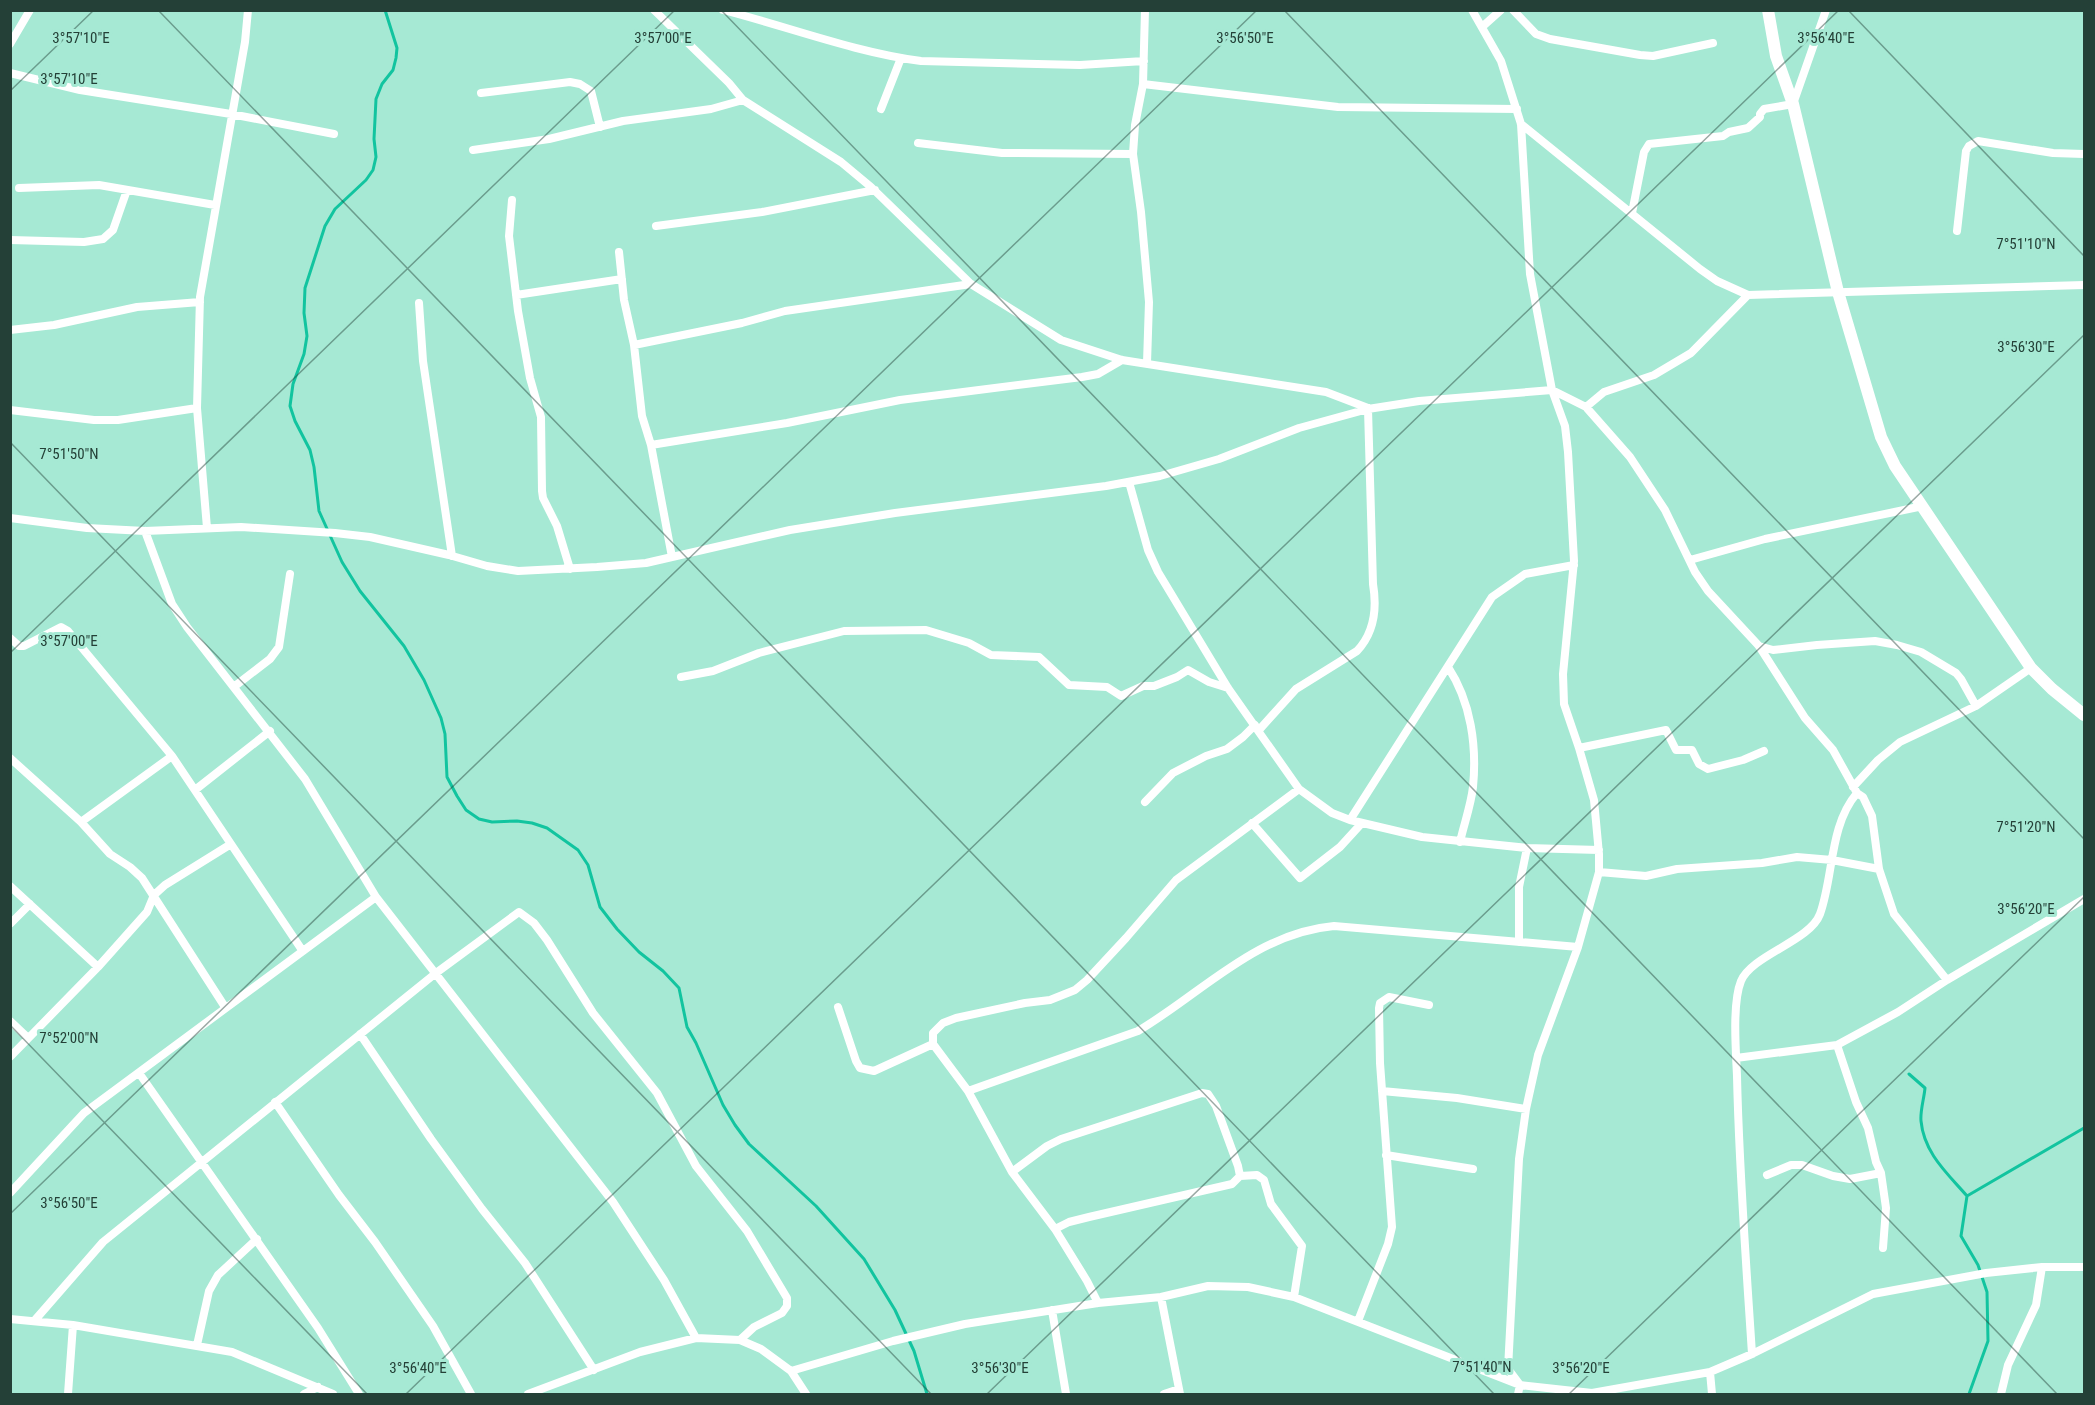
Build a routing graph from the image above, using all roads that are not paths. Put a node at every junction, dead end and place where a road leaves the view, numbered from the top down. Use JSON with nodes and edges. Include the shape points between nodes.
{"nodes":[{"id":1,"x":30,"y":10,"type":"edge"},
{"id":2,"x":248,"y":10,"type":"edge"},
{"id":3,"x":654,"y":10,"type":"edge"},
{"id":4,"x":723,"y":10,"type":"edge"},
{"id":5,"x":1145,"y":10,"type":"edge"},
{"id":6,"x":1472,"y":10,"type":"edge"},
{"id":7,"x":1501,"y":10,"type":"edge"},
{"id":8,"x":1513,"y":10,"type":"edge"},
{"id":9,"x":1768,"y":10,"type":"edge"},
{"id":10,"x":1826,"y":10,"type":"edge"},
{"id":11,"x":1482,"y":27,"type":"junction"},
{"id":12,"x":1713,"y":43,"type":"dead end"},
{"id":13,"x":10,"y":44,"type":"edge"},
{"id":14,"x":901,"y":58,"type":"junction"},
{"id":15,"x":1144,"y":61,"type":"junction"},
{"id":16,"x":10,"y":73,"type":"edge"},
{"id":17,"x":1143,"y":84,"type":"junction"},
{"id":18,"x":481,"y":93,"type":"dead end"},
{"id":19,"x":743,"y":100,"type":"junction"},
{"id":20,"x":1793,"y":104,"type":"junction"},
{"id":21,"x":881,"y":109,"type":"dead end"},
{"id":22,"x":1516,"y":109,"type":"junction"},
{"id":23,"x":231,"y":114,"type":"junction"},
{"id":24,"x":1521,"y":124,"type":"junction"},
{"id":25,"x":600,"y":127,"type":"junction"},
{"id":26,"x":334,"y":134,"type":"dead end"},
{"id":27,"x":918,"y":143,"type":"dead end"},
{"id":28,"x":473,"y":150,"type":"dead end"},
{"id":29,"x":1133,"y":154,"type":"junction"},
{"id":30,"x":2085,"y":154,"type":"edge"},
{"id":31,"x":19,"y":188,"type":"dead end"},
{"id":32,"x":127,"y":190,"type":"junction"},
{"id":33,"x":874,"y":190,"type":"junction"},
{"id":34,"x":512,"y":200,"type":"dead end"},
{"id":35,"x":215,"y":205,"type":"junction"},
{"id":36,"x":1632,"y":213,"type":"junction"},
{"id":37,"x":656,"y":226,"type":"dead end"},
{"id":38,"x":1957,"y":231,"type":"dead end"},
{"id":39,"x":10,"y":240,"type":"edge"},
{"id":40,"x":619,"y":252,"type":"dead end"},
{"id":41,"x":622,"y":279,"type":"junction"},
{"id":42,"x":971,"y":284,"type":"junction"},
{"id":43,"x":2085,"y":285,"type":"edge"},
{"id":44,"x":1838,"y":292,"type":"junction"},
{"id":45,"x":516,"y":295,"type":"junction"},
{"id":46,"x":1748,"y":295,"type":"junction"},
{"id":47,"x":200,"y":302,"type":"junction"},
{"id":48,"x":418,"y":303,"type":"dead end"},
{"id":49,"x":10,"y":330,"type":"edge"},
{"id":50,"x":634,"y":345,"type":"junction"},
{"id":51,"x":1122,"y":360,"type":"junction"},
{"id":52,"x":1147,"y":363,"type":"junction"},
{"id":53,"x":1552,"y":390,"type":"junction"},
{"id":54,"x":1586,"y":407,"type":"junction"},
{"id":55,"x":197,"y":408,"type":"junction"},
{"id":56,"x":1368,"y":409,"type":"junction"},
{"id":57,"x":10,"y":410,"type":"edge"},
{"id":58,"x":651,"y":445,"type":"junction"},
{"id":59,"x":1129,"y":482,"type":"junction"},
{"id":60,"x":1923,"y":506,"type":"junction"},
{"id":61,"x":10,"y":518,"type":"edge"},
{"id":62,"x":207,"y":528,"type":"junction"},
{"id":63,"x":145,"y":531,"type":"junction"},
{"id":64,"x":452,"y":556,"type":"junction"},
{"id":65,"x":672,"y":557,"type":"junction"},
{"id":66,"x":1690,"y":560,"type":"junction"},
{"id":67,"x":1574,"y":565,"type":"junction"},
{"id":68,"x":570,"y":568,"type":"junction"},
{"id":69,"x":290,"y":573,"type":"dead end"},
{"id":70,"x":10,"y":638,"type":"edge"},
{"id":71,"x":1759,"y":646,"type":"junction"},
{"id":72,"x":1448,"y":667,"type":"junction"},
{"id":73,"x":2031,"y":668,"type":"junction"},
{"id":74,"x":681,"y":677,"type":"dead end"},
{"id":75,"x":235,"y":686,"type":"junction"},
{"id":76,"x":1228,"y":688,"type":"junction"},
{"id":77,"x":1976,"y":706,"type":"junction"},
{"id":78,"x":2085,"y":716,"type":"edge"},
{"id":79,"x":1257,"y":728,"type":"junction"},
{"id":80,"x":270,"y":731,"type":"junction"},
{"id":81,"x":1580,"y":748,"type":"junction"},
{"id":82,"x":1764,"y":751,"type":"dead end"},
{"id":83,"x":172,"y":756,"type":"junction"},
{"id":84,"x":10,"y":758,"type":"edge"},
{"id":85,"x":1299,"y":789,"type":"junction"},
{"id":86,"x":195,"y":790,"type":"junction"},
{"id":87,"x":1855,"y":790,"type":"junction"},
{"id":88,"x":1145,"y":802,"type":"dead end"},
{"id":89,"x":1350,"y":820,"type":"junction"},
{"id":90,"x":81,"y":822,"type":"junction"},
{"id":91,"x":1252,"y":823,"type":"junction"},
{"id":92,"x":1361,"y":824,"type":"junction"},
{"id":93,"x":1460,"y":842,"type":"junction"},
{"id":94,"x":231,"y":844,"type":"junction"},
{"id":95,"x":1527,"y":848,"type":"junction"},
{"id":96,"x":1599,"y":850,"type":"junction"},
{"id":97,"x":1832,"y":860,"type":"junction"},
{"id":98,"x":1879,"y":869,"type":"junction"},
{"id":99,"x":1599,"y":872,"type":"junction"},
{"id":100,"x":10,"y":886,"type":"edge"},
{"id":101,"x":154,"y":895,"type":"junction"},
{"id":102,"x":375,"y":897,"type":"junction"},
{"id":103,"x":2084,"y":900,"type":"edge"},
{"id":104,"x":30,"y":904,"type":"junction"},
{"id":105,"x":10,"y":924,"type":"edge"},
{"id":106,"x":1519,"y":942,"type":"junction"},
{"id":107,"x":1578,"y":947,"type":"junction"},
{"id":108,"x":302,"y":950,"type":"junction"},
{"id":109,"x":98,"y":967,"type":"junction"},
{"id":110,"x":436,"y":973,"type":"junction"},
{"id":111,"x":1947,"y":980,"type":"junction"},
{"id":112,"x":1429,"y":1005,"type":"dead end"},
{"id":113,"x":225,"y":1007,"type":"junction"},
{"id":114,"x":838,"y":1007,"type":"dead end"},
{"id":115,"x":10,"y":1021,"type":"edge"},
{"id":116,"x":360,"y":1034,"type":"junction"},
{"id":117,"x":28,"y":1038,"type":"junction"},
{"id":118,"x":933,"y":1044,"type":"junction"},
{"id":119,"x":1837,"y":1045,"type":"junction"},
{"id":120,"x":10,"y":1057,"type":"edge"},
{"id":121,"x":1736,"y":1058,"type":"junction"},
{"id":122,"x":139,"y":1073,"type":"junction"},
{"id":123,"x":968,"y":1091,"type":"junction"},
{"id":124,"x":1382,"y":1091,"type":"junction"},
{"id":125,"x":275,"y":1102,"type":"junction"},
{"id":126,"x":1526,"y":1109,"type":"junction"},
{"id":127,"x":1386,"y":1155,"type":"junction"},
{"id":128,"x":203,"y":1162,"type":"junction"},
{"id":129,"x":1473,"y":1169,"type":"dead end"},
{"id":130,"x":1012,"y":1172,"type":"junction"},
{"id":131,"x":1881,"y":1173,"type":"junction"},
{"id":132,"x":1767,"y":1175,"type":"dead end"},
{"id":133,"x":1239,"y":1176,"type":"junction"},
{"id":134,"x":10,"y":1193,"type":"edge"},
{"id":135,"x":1055,"y":1229,"type":"junction"},
{"id":136,"x":256,"y":1239,"type":"junction"},
{"id":137,"x":1883,"y":1248,"type":"dead end"},
{"id":138,"x":2042,"y":1267,"type":"junction"},
{"id":139,"x":2085,"y":1267,"type":"edge"},
{"id":140,"x":1161,"y":1297,"type":"junction"},
{"id":141,"x":1294,"y":1297,"type":"junction"},
{"id":142,"x":1098,"y":1303,"type":"junction"},
{"id":143,"x":1052,"y":1310,"type":"junction"},
{"id":144,"x":10,"y":1319,"type":"edge"},
{"id":145,"x":35,"y":1320,"type":"junction"},
{"id":146,"x":1358,"y":1321,"type":"junction"},
{"id":147,"x":73,"y":1325,"type":"junction"},
{"id":148,"x":696,"y":1338,"type":"junction"},
{"id":149,"x":740,"y":1340,"type":"junction"},
{"id":150,"x":197,"y":1345,"type":"junction"},
{"id":151,"x":1752,"y":1354,"type":"junction"},
{"id":152,"x":594,"y":1370,"type":"junction"},
{"id":153,"x":791,"y":1371,"type":"junction"},
{"id":154,"x":1710,"y":1372,"type":"junction"},
{"id":155,"x":1520,"y":1385,"type":"junction"},
{"id":156,"x":318,"y":1387,"type":"junction"},
{"id":157,"x":1180,"y":1392,"type":"edge"},
{"id":158,"x":68,"y":1395,"type":"edge"},
{"id":159,"x":304,"y":1395,"type":"edge"},
{"id":160,"x":333,"y":1395,"type":"edge"},
{"id":161,"x":358,"y":1395,"type":"edge"},
{"id":162,"x":471,"y":1395,"type":"edge"},
{"id":163,"x":528,"y":1395,"type":"edge"},
{"id":164,"x":806,"y":1395,"type":"edge"},
{"id":165,"x":1066,"y":1395,"type":"edge"},
{"id":166,"x":1164,"y":1395,"type":"edge"},
{"id":167,"x":1518,"y":1395,"type":"edge"},
{"id":168,"x":1712,"y":1395,"type":"edge"},
{"id":169,"x":2001,"y":1395,"type":"edge"}],
"edges":[{"from":1,"to":13,"type":"street"},
{"from":2,"to":23,"type":"street"},
{"from":3,"to":19,"type":"street"},
{"from":4,"to":14,"type":"street"},
{"from":5,"to":15,"type":"street"},
{"from":6,"to":11,"type":"street"},
{"from":7,"to":11,"type":"street"},
{"from":8,"to":12,"type":"street","via":[[1536,34],[1550,39],[1640,55],[1653,56]]},
{"from":9,"to":20,"type":"street","via":[[1776,56]]},
{"from":10,"to":20,"type":"street"},
{"from":11,"to":22,"type":"street","via":[[1501,61]]},
{"from":14,"to":15,"type":"street","via":[[1080,65]]},
{"from":14,"to":21,"type":"street"},
{"from":15,"to":17,"type":"street"},
{"from":16,"to":23,"type":"street","via":[[80,90]]},
{"from":17,"to":22,"type":"street","via":[[1338,107]]},
{"from":17,"to":29,"type":"street"},
{"from":18,"to":25,"type":"street","via":[[580,84],[591,91]]},
{"from":19,"to":25,"type":"street","via":[[711,110]]},
{"from":19,"to":33,"type":"street","via":[[841,162]]},
{"from":20,"to":36,"type":"street","via":[[1764,109],[1748,128],[1723,136],[1649,144]]},
{"from":20,"to":44,"type":"street"},
{"from":22,"to":24,"type":"street"},
{"from":23,"to":26,"type":"street"},
{"from":23,"to":35,"type":"street"},
{"from":24,"to":36,"type":"street"},
{"from":24,"to":53,"type":"street","via":[[1530,274]]},
{"from":25,"to":28,"type":"street"},
{"from":27,"to":29,"type":"street","via":[[1002,153]]},
{"from":29,"to":52,"type":"street","via":[[1149,302]]},
{"from":30,"to":38,"type":"street","via":[[1978,141],[1973,144],[1966,151]]},
{"from":31,"to":32,"type":"street","via":[[99,185]]},
{"from":32,"to":35,"type":"street"},
{"from":32,"to":39,"type":"street","via":[[113,230],[103,239]]},
{"from":33,"to":37,"type":"street","via":[[762,212]]},
{"from":33,"to":42,"type":"street"},
{"from":34,"to":45,"type":"street","via":[[509,236]]},
{"from":35,"to":47,"type":"street"},
{"from":36,"to":46,"type":"street","via":[[1700,269]]},
{"from":40,"to":41,"type":"street"},
{"from":41,"to":45,"type":"street"},
{"from":41,"to":50,"type":"street"},
{"from":42,"to":50,"type":"street","via":[[785,311]]},
{"from":42,"to":51,"type":"street","via":[[1062,340]]},
{"from":43,"to":44,"type":"street"},
{"from":44,"to":46,"type":"street"},
{"from":44,"to":60,"type":"street","via":[[1881,436],[1895,466]]},
{"from":45,"to":68,"type":"street","via":[[530,378],[542,417],[542,491]]},
{"from":46,"to":54,"type":"street","via":[[1691,353],[1654,375],[1604,392]]},
{"from":47,"to":49,"type":"street","via":[[137,307]]},
{"from":47,"to":55,"type":"street"},
{"from":48,"to":64,"type":"street"},
{"from":50,"to":58,"type":"street","via":[[642,417]]},
{"from":51,"to":52,"type":"street"},
{"from":51,"to":58,"type":"street","via":[[1098,374],[1082,377],[900,400]]},
{"from":52,"to":56,"type":"street","via":[[1326,392]]},
{"from":53,"to":54,"type":"street"},
{"from":53,"to":56,"type":"street"},
{"from":53,"to":67,"type":"street","via":[[1565,426]]},
{"from":54,"to":66,"type":"street","via":[[1630,457],[1657,496]]},
{"from":55,"to":57,"type":"street","via":[[118,420]]},
{"from":55,"to":62,"type":"street"},
{"from":56,"to":59,"type":"street","via":[[1299,428],[1219,459]]},
{"from":56,"to":79,"type":"street","via":[[1376,605],[1370,630],[1357,651],[1296,689]]},
{"from":58,"to":65,"type":"street"},
{"from":59,"to":65,"type":"street","via":[[790,530]]},
{"from":59,"to":76,"type":"street","via":[[1158,572]]},
{"from":60,"to":66,"type":"street"},
{"from":60,"to":73,"type":"street"},
{"from":61,"to":63,"type":"street"},
{"from":62,"to":63,"type":"street"},
{"from":62,"to":64,"type":"street","via":[[335,532]]},
{"from":63,"to":75,"type":"street","via":[[172,604]]},
{"from":64,"to":68,"type":"street","via":[[519,571]]},
{"from":65,"to":68,"type":"street"},
{"from":66,"to":71,"type":"street","via":[[1708,591]]},
{"from":67,"to":72,"type":"street","via":[[1525,574],[1492,597]]},
{"from":67,"to":81,"type":"street","via":[[1563,704]]},
{"from":69,"to":75,"type":"street","via":[[279,647],[270,659]]},
{"from":70,"to":83,"type":"street","via":[[24,646],[61,627],[68,631]]},
{"from":71,"to":77,"type":"street","via":[[1773,650],[1875,641],[1897,645],[1921,652],[1956,674]]},
{"from":71,"to":87,"type":"street","via":[[1805,718],[1833,750]]},
{"from":72,"to":89,"type":"street"},
{"from":72,"to":93,"type":"street","via":[[1467,708],[1474,750],[1473,789]]},
{"from":73,"to":77,"type":"street"},
{"from":73,"to":78,"type":"street"},
{"from":74,"to":76,"type":"street","via":[[844,631],[926,630],[969,643],[991,655],[1039,657],[1069,685],[1107,687],[1121,696],[1188,670]]},
{"from":75,"to":80,"type":"street"},
{"from":76,"to":79,"type":"street"},
{"from":77,"to":87,"type":"street","via":[[1900,742],[1878,760]]},
{"from":79,"to":85,"type":"street"},
{"from":79,"to":88,"type":"street","via":[[1227,749],[1173,773]]},
{"from":80,"to":86,"type":"street"},
{"from":80,"to":102,"type":"street","via":[[310,787]]},
{"from":81,"to":82,"type":"street","via":[[1666,730],[1676,750],[1692,750],[1699,764],[1708,769]]},
{"from":81,"to":96,"type":"street","via":[[1594,800]]},
{"from":83,"to":86,"type":"street"},
{"from":83,"to":90,"type":"street"},
{"from":84,"to":90,"type":"street"},
{"from":85,"to":89,"type":"street","via":[[1332,813]]},
{"from":85,"to":91,"type":"street"},
{"from":86,"to":94,"type":"street"},
{"from":87,"to":97,"type":"street","via":[[1841,821]]},
{"from":87,"to":98,"type":"street","via":[[1872,816]]},
{"from":89,"to":92,"type":"street"},
{"from":90,"to":101,"type":"street","via":[[110,854],[142,878]]},
{"from":91,"to":92,"type":"street","via":[[1300,878],[1340,847]]},
{"from":91,"to":118,"type":"street","via":[[1176,880],[1075,990],[1050,1000],[956,1018],[935,1029]]},
{"from":92,"to":93,"type":"street"},
{"from":93,"to":95,"type":"street"},
{"from":94,"to":101,"type":"street"},
{"from":94,"to":108,"type":"street"},
{"from":95,"to":96,"type":"street"},
{"from":95,"to":106,"type":"street","via":[[1520,887]]},
{"from":96,"to":99,"type":"street"},
{"from":97,"to":98,"type":"street"},
{"from":97,"to":99,"type":"street","via":[[1797,857],[1677,869],[1646,876]]},
{"from":97,"to":121,"type":"street","via":[[1815,922],[1742,978]]},
{"from":98,"to":111,"type":"street","via":[[1894,914]]},
{"from":99,"to":107,"type":"street"},
{"from":100,"to":104,"type":"street"},
{"from":101,"to":109,"type":"street","via":[[147,912]]},
{"from":101,"to":113,"type":"street"},
{"from":102,"to":108,"type":"street"},
{"from":102,"to":110,"type":"street"},
{"from":103,"to":111,"type":"street"},
{"from":104,"to":105,"type":"street"},
{"from":104,"to":109,"type":"street"},
{"from":106,"to":107,"type":"street"},
{"from":106,"to":123,"type":"street","via":[[1334,926],[1315,928],[1262,949],[1222,971],[1138,1031]]},
{"from":107,"to":126,"type":"street","via":[[1538,1055]]},
{"from":108,"to":113,"type":"street"},
{"from":109,"to":117,"type":"street"},
{"from":110,"to":116,"type":"street"},
{"from":110,"to":148,"type":"street","via":[[613,1202]]},
{"from":110,"to":149,"type":"street","via":[[519,912],[534,923],[592,1013],[657,1093],[696,1166],[747,1231],[787,1298],[782,1313],[754,1327]]},
{"from":111,"to":119,"type":"street"},
{"from":112,"to":124,"type":"street","via":[[1389,998],[1380,1003]]},
{"from":113,"to":122,"type":"street"},
{"from":114,"to":118,"type":"street","via":[[860,1068],[874,1071]]},
{"from":115,"to":117,"type":"street"},
{"from":116,"to":125,"type":"street"},
{"from":116,"to":152,"type":"street","via":[[431,1139],[525,1263]]},
{"from":117,"to":120,"type":"street"},
{"from":118,"to":123,"type":"street"},
{"from":119,"to":121,"type":"street"},
{"from":119,"to":131,"type":"street"},
{"from":121,"to":151,"type":"street"},
{"from":122,"to":128,"type":"street"},
{"from":122,"to":134,"type":"street","via":[[84,1113]]},
{"from":123,"to":130,"type":"street"},
{"from":124,"to":126,"type":"street"},
{"from":124,"to":127,"type":"street"},
{"from":125,"to":128,"type":"street"},
{"from":125,"to":162,"type":"street","via":[[433,1326]]},
{"from":126,"to":155,"type":"street","via":[[1519,1159],[1508,1369]]},
{"from":127,"to":129,"type":"street"},
{"from":127,"to":146,"type":"street","via":[[1392,1227]]},
{"from":128,"to":136,"type":"street"},
{"from":128,"to":145,"type":"street","via":[[103,1242]]},
{"from":130,"to":133,"type":"street","via":[[1061,1139],[1202,1093],[1208,1094],[1216,1106]]},
{"from":130,"to":135,"type":"street"},
{"from":131,"to":132,"type":"street","via":[[1850,1179],[1791,1165]]},
{"from":131,"to":137,"type":"street","via":[[1886,1208]]},
{"from":133,"to":135,"type":"street","via":[[1232,1184],[1089,1216]]},
{"from":133,"to":141,"type":"street","via":[[1257,1175],[1264,1180],[1271,1204],[1302,1246]]},
{"from":135,"to":142,"type":"street"},
{"from":136,"to":150,"type":"street","via":[[218,1275],[209,1292]]},
{"from":136,"to":161,"type":"street","via":[[318,1328]]},
{"from":138,"to":139,"type":"street"},
{"from":138,"to":151,"type":"street","via":[[1873,1294]]},
{"from":138,"to":169,"type":"street","via":[[2036,1305],[2008,1365]]},
{"from":140,"to":141,"type":"street","via":[[1208,1286],[1248,1287]]},
{"from":140,"to":142,"type":"street"},
{"from":140,"to":157,"type":"street"},
{"from":141,"to":146,"type":"street"},
{"from":142,"to":143,"type":"street"},
{"from":143,"to":153,"type":"street","via":[[893,1341]]},
{"from":143,"to":165,"type":"street"},
{"from":144,"to":145,"type":"street"},
{"from":145,"to":147,"type":"street"},
{"from":146,"to":155,"type":"street"},
{"from":147,"to":150,"type":"street"},
{"from":147,"to":158,"type":"street"},
{"from":148,"to":149,"type":"street"},
{"from":148,"to":152,"type":"street","via":[[640,1352]]},
{"from":149,"to":153,"type":"street","via":[[761,1349]]},
{"from":150,"to":156,"type":"street","via":[[232,1352]]},
{"from":151,"to":154,"type":"street"},
{"from":152,"to":163,"type":"street"},
{"from":153,"to":164,"type":"street"},
{"from":154,"to":155,"type":"street","via":[[1592,1393]]},
{"from":154,"to":168,"type":"street"},
{"from":155,"to":167,"type":"street"},
{"from":156,"to":159,"type":"street"},
{"from":156,"to":160,"type":"street"},
{"from":157,"to":166,"type":"street"}]}
